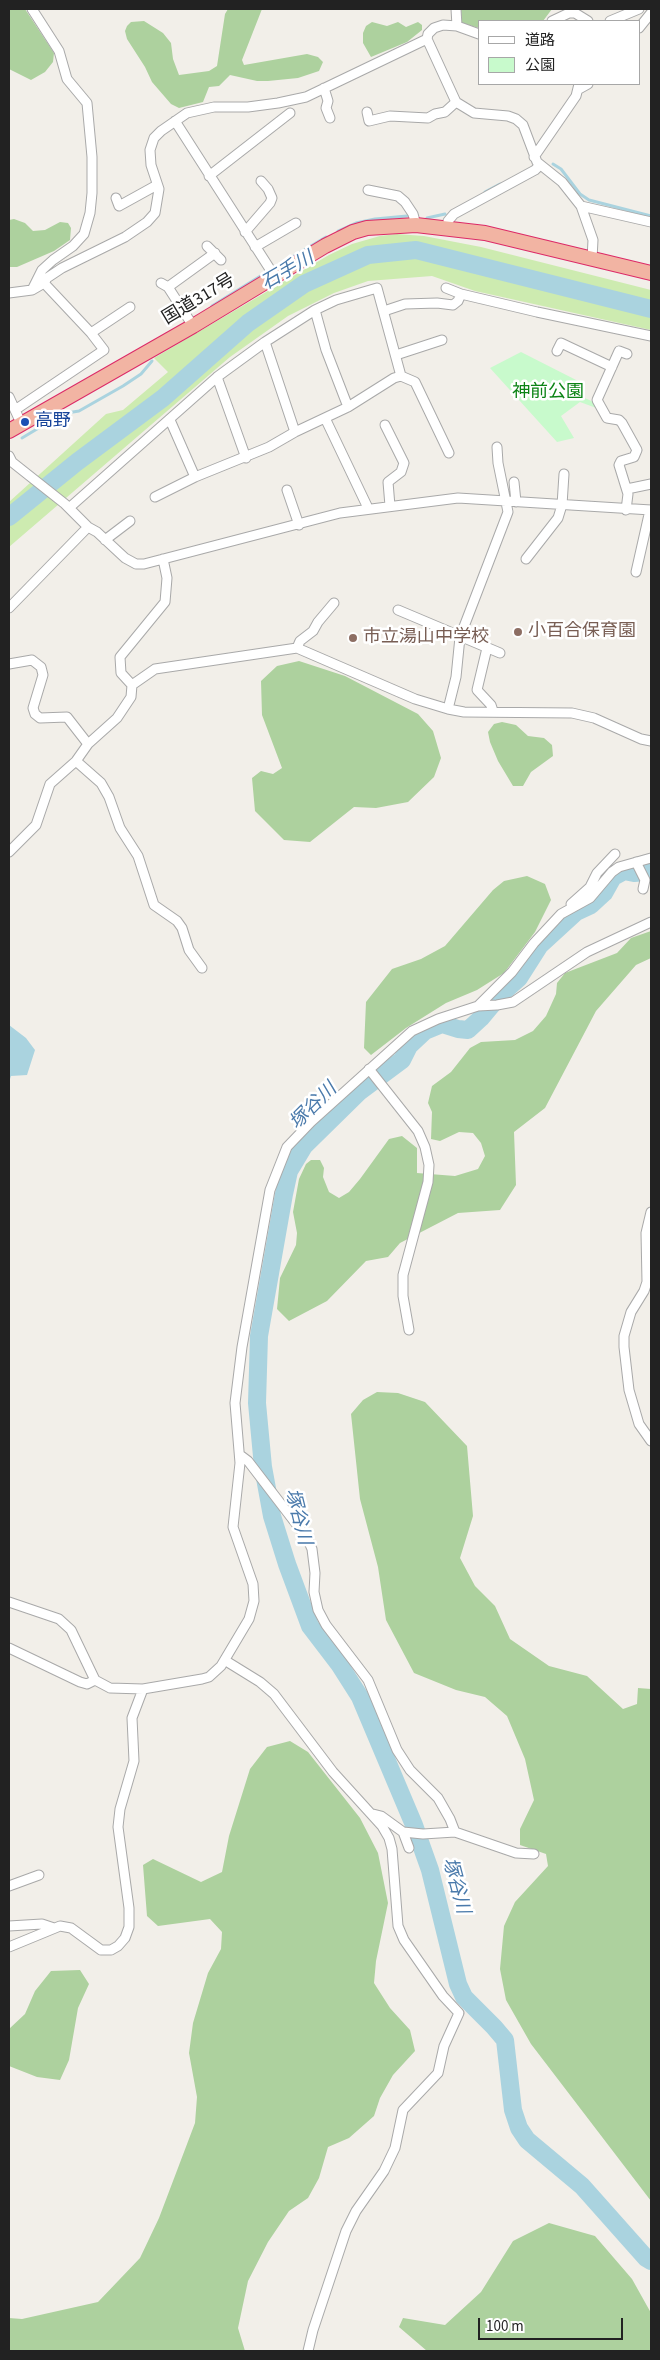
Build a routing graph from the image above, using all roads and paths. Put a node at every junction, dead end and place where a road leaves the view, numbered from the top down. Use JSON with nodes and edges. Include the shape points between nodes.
{"nodes":[{"id":1,"x":32,"y":9,"type":"edge"},
{"id":2,"x":456,"y":9,"type":"edge"},
{"id":3,"x":639,"y":9,"type":"edge"},
{"id":4,"x":651,"y":13,"type":"edge"},
{"id":5,"x":557,"y":17,"type":"edge"},
{"id":6,"x":576,"y":17,"type":"edge"},
{"id":7,"x":612,"y":20,"type":"edge"},
{"id":8,"x":457,"y":26,"type":"junction"},
{"id":9,"x":640,"y":27,"type":"edge"},
{"id":10,"x":478,"y":34,"type":"edge"},
{"id":11,"x":427,"y":39,"type":"junction"},
{"id":12,"x":579,"y":86,"type":"edge"},
{"id":13,"x":324,"y":88,"type":"junction"},
{"id":14,"x":456,"y":102,"type":"junction"},
{"id":15,"x":367,"y":112,"type":"dead end"},
{"id":16,"x":290,"y":113,"type":"dead end"},
{"id":17,"x":330,"y":118,"type":"dead end"},
{"id":18,"x":175,"y":121,"type":"junction"},
{"id":19,"x":537,"y":161,"type":"junction"},
{"id":20,"x":209,"y":176,"type":"junction"},
{"id":21,"x":260,"y":181,"type":"dead end"},
{"id":22,"x":157,"y":185,"type":"junction"},
{"id":23,"x":368,"y":190,"type":"dead end"},
{"id":24,"x":116,"y":198,"type":"dead end"},
{"id":25,"x":581,"y":206,"type":"junction"},
{"id":26,"x":651,"y":222,"type":"edge"},
{"id":27,"x":296,"y":224,"type":"dead end"},
{"id":28,"x":416,"y":225,"type":"junction"},
{"id":29,"x":448,"y":228,"type":"junction"},
{"id":30,"x":245,"y":232,"type":"junction"},
{"id":31,"x":207,"y":246,"type":"dead end"},
{"id":32,"x":255,"y":247,"type":"junction"},
{"id":33,"x":592,"y":259,"type":"junction"},
{"id":34,"x":651,"y":273,"type":"edge"},
{"id":35,"x":275,"y":276,"type":"junction"},
{"id":36,"x":44,"y":283,"type":"junction"},
{"id":37,"x":446,"y":288,"type":"dead end"},
{"id":38,"x":32,"y":290,"type":"junction"},
{"id":39,"x":9,"y":292,"type":"edge"},
{"id":40,"x":461,"y":294,"type":"junction"},
{"id":41,"x":130,"y":307,"type":"dead end"},
{"id":42,"x":315,"y":310,"type":"junction"},
{"id":43,"x":384,"y":311,"type":"junction"},
{"id":44,"x":193,"y":326,"type":"junction"},
{"id":45,"x":92,"y":333,"type":"junction"},
{"id":46,"x":651,"y":336,"type":"edge"},
{"id":47,"x":442,"y":340,"type":"dead end"},
{"id":48,"x":265,"y":342,"type":"junction"},
{"id":49,"x":557,"y":351,"type":"dead end"},
{"id":50,"x":627,"y":354,"type":"dead end"},
{"id":51,"x":396,"y":355,"type":"junction"},
{"id":52,"x":612,"y":367,"type":"junction"},
{"id":53,"x":401,"y":376,"type":"junction"},
{"id":54,"x":217,"y":377,"type":"junction"},
{"id":55,"x":9,"y":397,"type":"edge"},
{"id":56,"x":348,"y":408,"type":"junction"},
{"id":57,"x":325,"y":418,"type":"junction"},
{"id":58,"x":170,"y":420,"type":"junction"},
{"id":59,"x":15,"y":422,"type":"edge"},
{"id":60,"x":385,"y":425,"type":"dead end"},
{"id":61,"x":295,"y":432,"type":"junction"},
{"id":62,"x":497,"y":447,"type":"dead end"},
{"id":63,"x":449,"y":453,"type":"dead end"},
{"id":64,"x":9,"y":456,"type":"edge"},
{"id":65,"x":246,"y":458,"type":"junction"},
{"id":66,"x":16,"y":466,"type":"junction"},
{"id":67,"x":9,"y":472,"type":"edge"},
{"id":68,"x":564,"y":474,"type":"dead end"},
{"id":69,"x":195,"y":477,"type":"junction"},
{"id":70,"x":514,"y":482,"type":"dead end"},
{"id":71,"x":651,"y":484,"type":"edge"},
{"id":72,"x":627,"y":489,"type":"junction"},
{"id":73,"x":288,"y":490,"type":"dead end"},
{"id":74,"x":155,"y":497,"type":"dead end"},
{"id":75,"x":506,"y":502,"type":"junction"},
{"id":76,"x":516,"y":502,"type":"junction"},
{"id":77,"x":562,"y":505,"type":"junction"},
{"id":78,"x":67,"y":506,"type":"junction"},
{"id":79,"x":390,"y":506,"type":"junction"},
{"id":80,"x":368,"y":508,"type":"junction"},
{"id":81,"x":626,"y":510,"type":"junction"},
{"id":82,"x":650,"y":510,"type":"edge"},
{"id":83,"x":130,"y":521,"type":"dead end"},
{"id":84,"x":299,"y":525,"type":"junction"},
{"id":85,"x":88,"y":527,"type":"junction"},
{"id":86,"x":105,"y":540,"type":"junction"},
{"id":87,"x":163,"y":559,"type":"junction"},
{"id":88,"x":526,"y":559,"type":"dead end"},
{"id":89,"x":636,"y":572,"type":"dead end"},
{"id":90,"x":334,"y":603,"type":"dead end"},
{"id":91,"x":9,"y":608,"type":"edge"},
{"id":92,"x":398,"y":610,"type":"dead end"},
{"id":93,"x":460,"y":637,"type":"junction"},
{"id":94,"x":297,"y":648,"type":"junction"},
{"id":95,"x":487,"y":648,"type":"junction"},
{"id":96,"x":500,"y":653,"type":"dead end"},
{"id":97,"x":9,"y":664,"type":"edge"},
{"id":98,"x":132,"y":684,"type":"junction"},
{"id":99,"x":448,"y":709,"type":"junction"},
{"id":100,"x":493,"y":711,"type":"junction"},
{"id":101,"x":651,"y":741,"type":"edge"},
{"id":102,"x":88,"y":744,"type":"junction"},
{"id":103,"x":76,"y":761,"type":"junction"},
{"id":104,"x":9,"y":852,"type":"edge"},
{"id":105,"x":615,"y":854,"type":"dead end"},
{"id":106,"x":651,"y":858,"type":"edge"},
{"id":107,"x":640,"y":869,"type":"junction"},
{"id":108,"x":643,"y":889,"type":"dead end"},
{"id":109,"x":561,"y":914,"type":"junction"},
{"id":110,"x":651,"y":922,"type":"edge"},
{"id":111,"x":202,"y":968,"type":"dead end"},
{"id":112,"x":481,"y":1005,"type":"junction"},
{"id":113,"x":371,"y":1071,"type":"junction"},
{"id":114,"x":651,"y":1212,"type":"edge"},
{"id":115,"x":409,"y":1330,"type":"dead end"},
{"id":116,"x":651,"y":1441,"type":"edge"},
{"id":117,"x":240,"y":1455,"type":"junction"},
{"id":118,"x":9,"y":1602,"type":"edge"},
{"id":119,"x":9,"y":1648,"type":"edge"},
{"id":120,"x":226,"y":1661,"type":"junction"},
{"id":121,"x":95,"y":1680,"type":"junction"},
{"id":122,"x":143,"y":1689,"type":"junction"},
{"id":123,"x":371,"y":1814,"type":"junction"},
{"id":124,"x":403,"y":1832,"type":"junction"},
{"id":125,"x":455,"y":1832,"type":"junction"},
{"id":126,"x":409,"y":1848,"type":"dead end"},
{"id":127,"x":534,"y":1854,"type":"dead end"},
{"id":128,"x":39,"y":1875,"type":"dead end"},
{"id":129,"x":9,"y":1886,"type":"edge"},
{"id":130,"x":9,"y":1926,"type":"edge"},
{"id":131,"x":54,"y":1928,"type":"junction"},
{"id":132,"x":9,"y":1947,"type":"edge"},
{"id":133,"x":308,"y":2351,"type":"edge"}],
"edges":[{"from":1,"to":38,"type":"street","via":[[59,51],[67,78],[86,104],[92,157],[90,213],[84,234],[42,270]]},
{"from":2,"to":8,"type":"street"},
{"from":3,"to":7,"type":"street"},
{"from":4,"to":9,"type":"street"},
{"from":5,"to":6,"type":"street"},
{"from":8,"to":10,"type":"street"},
{"from":8,"to":11,"type":"street","via":[[434,28]]},
{"from":11,"to":13,"type":"street"},
{"from":11,"to":14,"type":"street"},
{"from":12,"to":19,"type":"street"},
{"from":13,"to":17,"type":"street"},
{"from":13,"to":18,"type":"street","via":[[278,103],[187,112]]},
{"from":14,"to":15,"type":"street","via":[[445,112],[428,118],[390,116],[369,121]]},
{"from":14,"to":19,"type":"street","via":[[474,113],[516,119],[523,125]]},
{"from":16,"to":20,"type":"street"},
{"from":18,"to":20,"type":"street"},
{"from":18,"to":22,"type":"street","via":[[154,138],[150,150]]},
{"from":19,"to":25,"type":"street","via":[[562,182]]},
{"from":19,"to":29,"type":"street","via":[[535,170],[454,214],[448,221]]},
{"from":20,"to":30,"type":"street"},
{"from":21,"to":30,"type":"street","via":[[272,198]]},
{"from":22,"to":24,"type":"street","via":[[119,206]]},
{"from":22,"to":36,"type":"street","via":[[159,203],[156,213],[147,222],[125,237],[62,268]]},
{"from":23,"to":28,"type":"street","via":[[398,196],[413,214]]},
{"from":25,"to":26,"type":"street"},
{"from":25,"to":33,"type":"street","via":[[593,240]]},
{"from":27,"to":32,"type":"street"},
{"from":28,"to":29,"type":"highway","name":"国道317号"},
{"from":28,"to":35,"type":"highway","name":"国道317号","via":[[383,226],[353,232]]},
{"from":29,"to":33,"type":"highway","name":"国道317号","via":[[485,233]]},
{"from":30,"to":32,"type":"street"},
{"from":31,"to":44,"type":"street","via":[[218,257],[165,285]]},
{"from":32,"to":35,"type":"street"},
{"from":33,"to":34,"type":"highway","name":"国道317号"},
{"from":35,"to":44,"type":"highway","name":"国道317号"},
{"from":36,"to":38,"type":"street"},
{"from":36,"to":45,"type":"street"},
{"from":37,"to":40,"type":"street"},
{"from":38,"to":39,"type":"street"},
{"from":40,"to":43,"type":"street","via":[[453,305],[405,304]]},
{"from":40,"to":46,"type":"street"},
{"from":41,"to":45,"type":"street"},
{"from":42,"to":43,"type":"street","via":[[375,287],[380,291]]},
{"from":42,"to":48,"type":"street"},
{"from":42,"to":56,"type":"street"},
{"from":43,"to":51,"type":"street"},
{"from":44,"to":59,"type":"highway","name":"国道317号"},
{"from":45,"to":59,"type":"street","via":[[104,350]]},
{"from":47,"to":51,"type":"street"},
{"from":48,"to":54,"type":"street"},
{"from":48,"to":61,"type":"street"},
{"from":49,"to":52,"type":"street","via":[[561,343]]},
{"from":50,"to":52,"type":"street","via":[[619,351]]},
{"from":51,"to":53,"type":"street"},
{"from":52,"to":72,"type":"street","via":[[598,404],[607,418],[619,420],[638,450],[634,457],[621,461],[619,465]]},
{"from":53,"to":56,"type":"street"},
{"from":53,"to":63,"type":"street","via":[[415,382]]},
{"from":54,"to":58,"type":"street"},
{"from":54,"to":65,"type":"street"},
{"from":55,"to":59,"type":"street"},
{"from":56,"to":57,"type":"street"},
{"from":57,"to":61,"type":"street"},
{"from":57,"to":80,"type":"street"},
{"from":58,"to":69,"type":"street"},
{"from":58,"to":78,"type":"street"},
{"from":60,"to":79,"type":"street","via":[[404,463],[401,472],[388,482]]},
{"from":61,"to":65,"type":"street"},
{"from":62,"to":75,"type":"street"},
{"from":64,"to":66,"type":"street"},
{"from":65,"to":69,"type":"street"},
{"from":66,"to":67,"type":"street"},
{"from":66,"to":78,"type":"street"},
{"from":68,"to":77,"type":"street"},
{"from":69,"to":74,"type":"street"},
{"from":70,"to":76,"type":"street"},
{"from":71,"to":72,"type":"street"},
{"from":72,"to":81,"type":"street"},
{"from":73,"to":84,"type":"street"},
{"from":75,"to":76,"type":"street"},
{"from":75,"to":79,"type":"street","via":[[458,498]]},
{"from":75,"to":93,"type":"street","via":[[508,512]]},
{"from":76,"to":77,"type":"street"},
{"from":77,"to":81,"type":"street"},
{"from":77,"to":88,"type":"street","via":[[558,518]]},
{"from":78,"to":85,"type":"street"},
{"from":79,"to":80,"type":"street"},
{"from":80,"to":84,"type":"street"},
{"from":81,"to":82,"type":"street"},
{"from":82,"to":89,"type":"street"},
{"from":83,"to":86,"type":"street"},
{"from":84,"to":87,"type":"street"},
{"from":85,"to":86,"type":"street"},
{"from":85,"to":91,"type":"street"},
{"from":86,"to":87,"type":"street","via":[[136,564]]},
{"from":87,"to":98,"type":"street","via":[[167,578],[165,602],[120,658],[120,673]]},
{"from":90,"to":94,"type":"street"},
{"from":92,"to":93,"type":"street"},
{"from":93,"to":95,"type":"street"},
{"from":93,"to":99,"type":"street","via":[[456,677]]},
{"from":94,"to":98,"type":"street","via":[[155,669]]},
{"from":94,"to":99,"type":"street","via":[[415,699]]},
{"from":95,"to":96,"type":"street"},
{"from":95,"to":100,"type":"street","via":[[477,690]]},
{"from":97,"to":102,"type":"street","via":[[32,660],[41,667],[43,675],[33,708],[35,714],[40,718],[67,717]]},
{"from":98,"to":102,"type":"street","via":[[131,697],[117,718]]},
{"from":99,"to":100,"type":"street"},
{"from":100,"to":101,"type":"street","via":[[572,713],[594,718]]},
{"from":102,"to":103,"type":"street"},
{"from":103,"to":104,"type":"street","via":[[50,784],[36,825]]},
{"from":103,"to":111,"type":"street","via":[[100,783],[109,797],[120,828],[138,856],[154,905],[182,928],[188,950]]},
{"from":105,"to":109,"type":"street","via":[[590,886]]},
{"from":106,"to":107,"type":"street"},
{"from":107,"to":108,"type":"street"},
{"from":107,"to":109,"type":"street","via":[[619,867],[590,898]]},
{"from":109,"to":112,"type":"street"},
{"from":110,"to":112,"type":"street","via":[[562,967],[513,1002]]},
{"from":112,"to":113,"type":"street","via":[[412,1031]]},
{"from":113,"to":115,"type":"street","via":[[418,1131],[429,1165],[428,1182],[403,1275],[402,1296]]},
{"from":113,"to":117,"type":"street","via":[[310,1122],[287,1147],[270,1190],[237,1384],[235,1403]]},
{"from":114,"to":116,"type":"street","via":[[646,1233],[647,1282],[631,1312],[624,1336],[628,1390],[638,1424]]},
{"from":117,"to":120,"type":"street","via":[[233,1528],[253,1584],[254,1601],[249,1619]]},
{"from":117,"to":125,"type":"street","via":[[307,1538],[312,1549],[318,1610],[368,1680],[398,1750],[410,1770],[438,1798]]},
{"from":118,"to":121,"type":"street","via":[[59,1619],[72,1630]]},
{"from":119,"to":121,"type":"street","via":[[80,1682],[87,1684]]},
{"from":120,"to":122,"type":"street","via":[[209,1677]]},
{"from":120,"to":123,"type":"street","via":[[274,1694],[333,1772]]},
{"from":121,"to":122,"type":"street","via":[[110,1688]]},
{"from":122,"to":131,"type":"street","via":[[132,1718],[134,1761],[120,1809],[120,1844],[129,1908],[129,1927],[125,1938],[111,1950],[101,1950],[71,1928]]},
{"from":123,"to":124,"type":"street","via":[[381,1816]]},
{"from":123,"to":133,"type":"street","via":[[389,1838],[398,1926],[404,1940],[443,1996],[459,2013],[444,2046],[438,2073],[403,2110],[395,2148],[384,2172],[346,2231]]},
{"from":124,"to":125,"type":"street"},
{"from":124,"to":126,"type":"street"},
{"from":125,"to":127,"type":"street","via":[[516,1853]]},
{"from":128,"to":129,"type":"street"},
{"from":130,"to":131,"type":"street","via":[[42,1924]]},
{"from":131,"to":132,"type":"street"}]}
